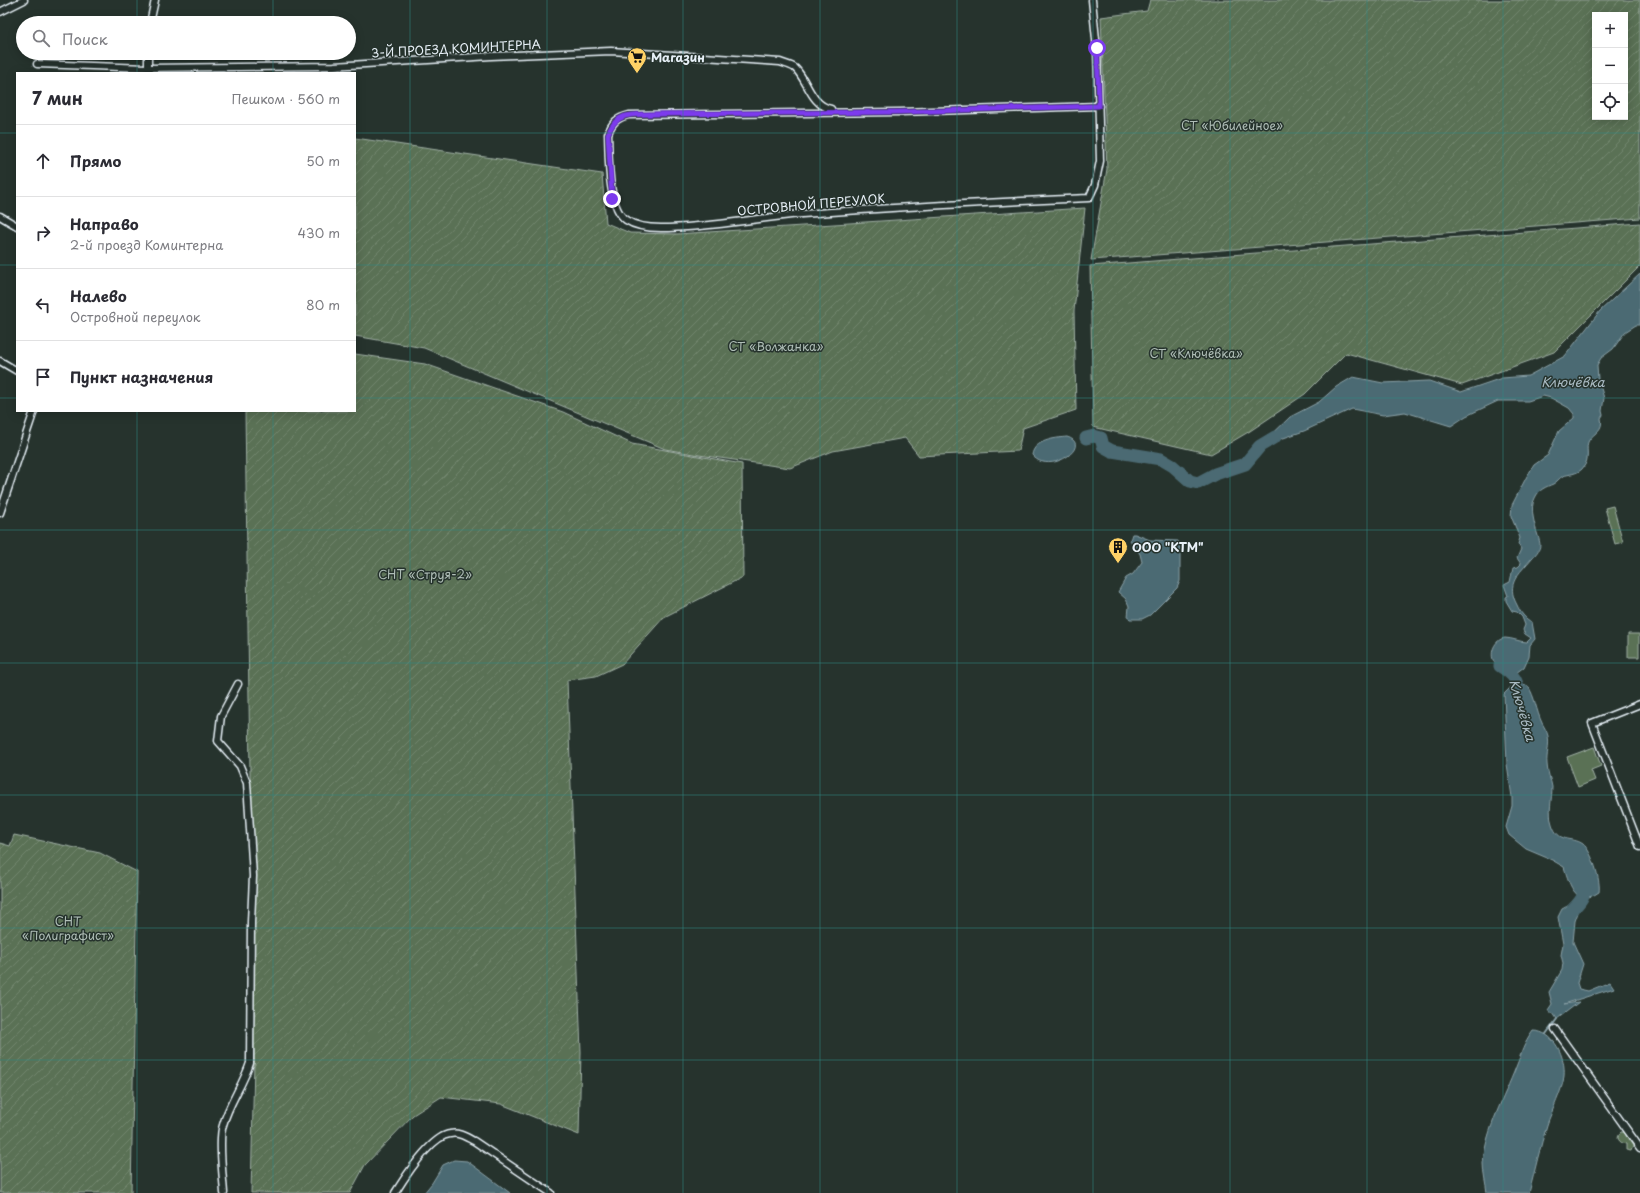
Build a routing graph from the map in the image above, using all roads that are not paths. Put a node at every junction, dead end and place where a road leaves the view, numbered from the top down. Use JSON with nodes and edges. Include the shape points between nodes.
{"nodes":[{"id":1,"x":24,"y":0,"type":"edge"},
{"id":2,"x":155,"y":0,"type":"edge"},
{"id":3,"x":1092,"y":0,"type":"edge"},
{"id":4,"x":0,"y":12,"type":"edge"},
{"id":5,"x":152,"y":16,"type":"edge"},
{"id":6,"x":148,"y":60,"type":"edge"},
{"id":7,"x":38,"y":64,"type":"dead end"},
{"id":8,"x":148,"y":71,"type":"edge"},
{"id":9,"x":1099,"y":106,"type":"junction"},
{"id":10,"x":844,"y":112,"type":"junction"},
{"id":11,"x":0,"y":216,"type":"edge"},
{"id":12,"x":16,"y":225,"type":"edge"},
{"id":13,"x":0,"y":361,"type":"edge"},
{"id":14,"x":16,"y":370,"type":"edge"},
{"id":15,"x":34,"y":412,"type":"edge"},
{"id":16,"x":2,"y":499,"type":"edge"},
{"id":17,"x":0,"y":513,"type":"edge"},
{"id":18,"x":238,"y":684,"type":"dead end"},
{"id":19,"x":1640,"y":704,"type":"edge"},
{"id":20,"x":1640,"y":847,"type":"edge"},
{"id":21,"x":1555,"y":1028,"type":"dead end"},
{"id":22,"x":1640,"y":1148,"type":"edge"},
{"id":23,"x":224,"y":1193,"type":"edge"},
{"id":24,"x":395,"y":1193,"type":"edge"},
{"id":25,"x":551,"y":1193,"type":"edge"}],
"edges":[{"from":1,"to":4,"type":"street"},
{"from":2,"to":5,"type":"street"},
{"from":3,"to":9,"type":"street"},
{"from":6,"to":8,"type":"street"},
{"from":7,"to":8,"type":"street","name":"3-Й ПРОЕЗД КОМИНТЕРНА"},
{"from":8,"to":10,"type":"street","name":"3-Й ПРОЕЗД КОМИНТЕРНА","via":[[334,66],[611,51],[780,62],[793,67],[803,77],[816,101],[823,107]]},
{"from":9,"to":10,"type":"street"},
{"from":9,"to":10,"type":"street","name":"ОСТРОВНОЙ ПЕРЕУЛОК","via":[[1100,161],[1095,185],[1089,198],[901,207],[764,218],[699,227],[640,226],[626,220],[616,210],[612,199],[608,134],[612,124],[619,118],[629,115]]},
{"from":11,"to":12,"type":"street"},
{"from":13,"to":14,"type":"street"},
{"from":15,"to":16,"type":"street"},
{"from":16,"to":17,"type":"street"},
{"from":18,"to":23,"type":"street","via":[[221,716],[218,741],[240,766],[247,783],[253,876],[250,1063],[222,1127]]},
{"from":19,"to":20,"type":"street","via":[[1592,723]]},
{"from":21,"to":22,"type":"street"},
{"from":24,"to":25,"type":"street","via":[[433,1143],[450,1134],[462,1134]]}]}
